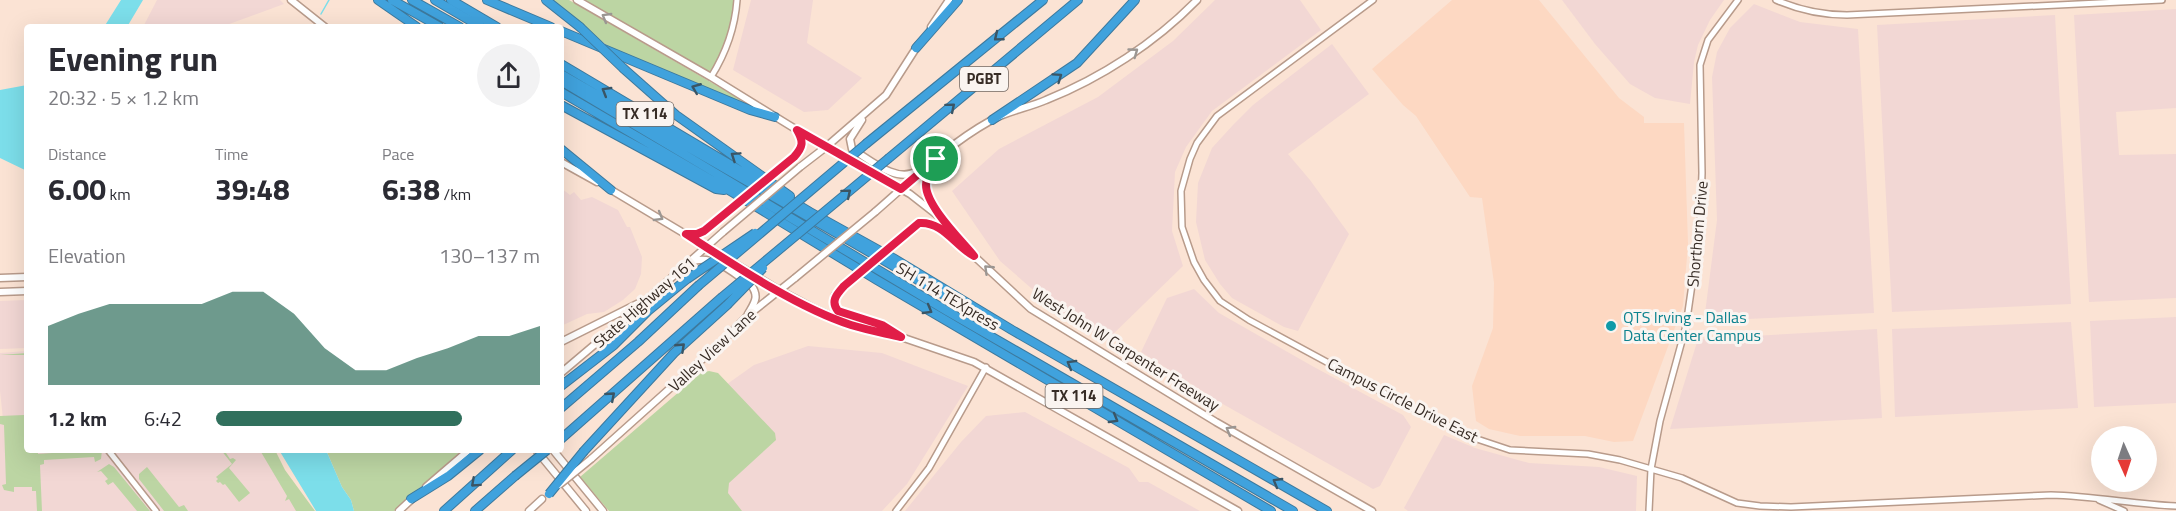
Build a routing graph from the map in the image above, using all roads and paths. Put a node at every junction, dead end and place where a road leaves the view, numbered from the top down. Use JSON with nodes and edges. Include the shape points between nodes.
{"nodes":[{"id":1,"x":291,"y":0,"type":"edge"},
{"id":2,"x":378,"y":0,"type":"edge"},
{"id":3,"x":393,"y":0,"type":"edge"},
{"id":4,"x":412,"y":0,"type":"edge"},
{"id":5,"x":435,"y":0,"type":"edge"},
{"id":6,"x":451,"y":0,"type":"edge"},
{"id":7,"x":487,"y":0,"type":"edge"},
{"id":8,"x":546,"y":0,"type":"edge"},
{"id":9,"x":577,"y":0,"type":"edge"},
{"id":10,"x":737,"y":0,"type":"edge"},
{"id":11,"x":949,"y":0,"type":"edge"},
{"id":12,"x":958,"y":0,"type":"edge"},
{"id":13,"x":1043,"y":0,"type":"edge"},
{"id":14,"x":1078,"y":0,"type":"edge"},
{"id":15,"x":1135,"y":0,"type":"edge"},
{"id":16,"x":1197,"y":0,"type":"edge"},
{"id":17,"x":1373,"y":0,"type":"edge"},
{"id":18,"x":1738,"y":0,"type":"edge"},
{"id":19,"x":1776,"y":0,"type":"edge"},
{"id":20,"x":2162,"y":0,"type":"edge"},
{"id":21,"x":322,"y":24,"type":"edge"},
{"id":22,"x":413,"y":24,"type":"edge"},
{"id":23,"x":435,"y":24,"type":"edge"},
{"id":24,"x":455,"y":24,"type":"edge"},
{"id":25,"x":476,"y":24,"type":"edge"},
{"id":26,"x":492,"y":24,"type":"edge"},
{"id":27,"x":544,"y":24,"type":"edge"},
{"id":28,"x":564,"y":32,"type":"edge"},
{"id":29,"x":916,"y":48,"type":"junction"},
{"id":30,"x":564,"y":66,"type":"edge"},
{"id":31,"x":564,"y":77,"type":"edge"},
{"id":32,"x":711,"y":77,"type":"junction"},
{"id":33,"x":564,"y":83,"type":"edge"},
{"id":34,"x":564,"y":94,"type":"edge"},
{"id":35,"x":564,"y":107,"type":"edge"},
{"id":36,"x":865,"y":114,"type":"junction"},
{"id":37,"x":775,"y":117,"type":"junction"},
{"id":38,"x":992,"y":120,"type":"junction"},
{"id":39,"x":797,"y":130,"type":"junction"},
{"id":40,"x":826,"y":147,"type":"junction"},
{"id":41,"x":564,"y":151,"type":"edge"},
{"id":42,"x":933,"y":161,"type":"junction"},
{"id":43,"x":564,"y":164,"type":"edge"},
{"id":44,"x":901,"y":189,"type":"junction"},
{"id":45,"x":611,"y":190,"type":"junction"},
{"id":46,"x":732,"y":192,"type":"junction"},
{"id":47,"x":810,"y":212,"type":"junction"},
{"id":48,"x":779,"y":218,"type":"junction"},
{"id":49,"x":942,"y":219,"type":"junction"},
{"id":50,"x":686,"y":234,"type":"junction"},
{"id":51,"x":706,"y":247,"type":"junction"},
{"id":52,"x":974,"y":256,"type":"junction"},
{"id":53,"x":686,"y":264,"type":"junction"},
{"id":54,"x":24,"y":277,"type":"edge"},
{"id":55,"x":0,"y":278,"type":"edge"},
{"id":56,"x":779,"y":290,"type":"junction"},
{"id":57,"x":24,"y":291,"type":"edge"},
{"id":58,"x":0,"y":292,"type":"edge"},
{"id":59,"x":645,"y":300,"type":"junction"},
{"id":60,"x":724,"y":302,"type":"junction"},
{"id":61,"x":746,"y":317,"type":"junction"},
{"id":62,"x":1012,"y":330,"type":"junction"},
{"id":63,"x":901,"y":337,"type":"junction"},
{"id":64,"x":564,"y":340,"type":"edge"},
{"id":65,"x":986,"y":367,"type":"junction"},
{"id":66,"x":564,"y":370,"type":"edge"},
{"id":67,"x":564,"y":384,"type":"edge"},
{"id":68,"x":564,"y":405,"type":"edge"},
{"id":69,"x":564,"y":437,"type":"edge"},
{"id":70,"x":1163,"y":437,"type":"junction"},
{"id":71,"x":110,"y":453,"type":"edge"},
{"id":72,"x":465,"y":453,"type":"edge"},
{"id":73,"x":476,"y":453,"type":"edge"},
{"id":74,"x":509,"y":453,"type":"edge"},
{"id":75,"x":538,"y":453,"type":"edge"},
{"id":76,"x":544,"y":453,"type":"edge"},
{"id":77,"x":555,"y":453,"type":"edge"},
{"id":78,"x":1651,"y":469,"type":"junction"},
{"id":79,"x":546,"y":496,"type":"junction"},
{"id":80,"x":411,"y":499,"type":"junction"},
{"id":81,"x":2098,"y":499,"type":"junction"},
{"id":82,"x":2176,"y":506,"type":"edge"},
{"id":83,"x":156,"y":511,"type":"edge"},
{"id":84,"x":399,"y":511,"type":"edge"},
{"id":85,"x":444,"y":511,"type":"edge"},
{"id":86,"x":475,"y":511,"type":"edge"},
{"id":87,"x":529,"y":511,"type":"edge"},
{"id":88,"x":586,"y":511,"type":"edge"},
{"id":89,"x":603,"y":511,"type":"edge"},
{"id":90,"x":896,"y":511,"type":"edge"},
{"id":91,"x":1238,"y":511,"type":"edge"},
{"id":92,"x":1271,"y":511,"type":"edge"},
{"id":93,"x":1282,"y":511,"type":"edge"},
{"id":94,"x":1293,"y":511,"type":"edge"},
{"id":95,"x":1327,"y":511,"type":"edge"},
{"id":96,"x":1372,"y":511,"type":"edge"},
{"id":97,"x":1649,"y":511,"type":"edge"},
{"id":98,"x":2124,"y":511,"type":"edge"}],
"edges":[{"from":1,"to":21,"type":"main road"},
{"from":2,"to":22,"type":"highway"},
{"from":3,"to":23,"type":"highway"},
{"from":4,"to":24,"type":"highway"},
{"from":5,"to":25,"type":"highway"},
{"from":6,"to":26,"type":"highway"},
{"from":7,"to":27,"type":"highway"},
{"from":47,"to":8,"type":"highway","one_way":true,"bridge":true,"via":[[676,115]]},
{"from":32,"to":9,"type":"main road","name":"West John W Carpenter Freeway","one_way":true},
{"from":10,"to":32,"type":"street","via":[[729,43]]},
{"from":11,"to":29,"type":"main road","name":"State Highway 161"},
{"from":12,"to":29,"type":"highway"},
{"from":13,"to":48,"type":"highway","number":"PGBT","one_way":true,"bridge":true},
{"from":60,"to":14,"type":"highway","number":"PGBT","one_way":true,"bridge":true,"via":[[775,254]]},
{"from":38,"to":15,"type":"highway","one_way":true,"via":[[1077,63]]},
{"from":38,"to":16,"type":"main road","name":"Valley View Lane","one_way":true,"via":[[1046,100],[1116,65]]},
{"from":17,"to":78,"type":"street","name":"Campus Circle Drive East","via":[[1217,116],[1197,142],[1185,174],[1180,208],[1186,244],[1204,280],[1220,301],[1249,320],[1474,438],[1510,450],[1588,454]]},
{"from":18,"to":78,"type":"street","name":"Shorthorn Drive","via":[[1708,40],[1700,65],[1702,173],[1696,261],[1686,326]]},
{"from":19,"to":20,"type":"street","via":[[1824,14],[1868,15]]},
{"from":37,"to":28,"type":"highway","one_way":true},
{"from":29,"to":36,"type":"main road","name":"State Highway 161","via":[[886,95]]},
{"from":47,"to":30,"type":"highway","number":"TX 114","one_way":true},
{"from":31,"to":62,"type":"highway","name":"SH 114 TEXpress","via":[[991,323]]},
{"from":32,"to":37,"type":"main road","name":"West John W Carpenter Freeway"},
{"from":33,"to":70,"type":"highway","name":"SH 114 TEXpress"},
{"from":34,"to":46,"type":"highway","number":"TX 114"},
{"from":35,"to":46,"type":"highway","via":[[716,189]]},
{"from":36,"to":40,"type":"main road","name":"State Highway 161"},
{"from":36,"to":42,"type":"main road","via":[[850,139],[852,149],[900,175],[912,175]]},
{"from":37,"to":39,"type":"main road","name":"West John W Carpenter Freeway"},
{"from":38,"to":42,"type":"main road","name":"Valley View Lane"},
{"from":39,"to":40,"type":"main road","name":"West John W Carpenter Freeway"},
{"from":39,"to":50,"type":"main road","bridge":true,"via":[[802,143],[794,157],[715,222],[697,234]]},
{"from":40,"to":44,"type":"main road","name":"West John W Carpenter Freeway"},
{"from":40,"to":51,"type":"main road","name":"State Highway 161","bridge":true},
{"from":41,"to":45,"type":"highway"},
{"from":42,"to":44,"type":"main road","name":"Valley View Lane"},
{"from":42,"to":49,"type":"main road","via":[[926,190]]},
{"from":43,"to":45,"type":"main road"},
{"from":44,"to":49,"type":"main road","name":"West John W Carpenter Freeway"},
{"from":44,"to":56,"type":"main road","name":"Valley View Lane","bridge":true},
{"from":45,"to":50,"type":"main road","one_way":true},
{"from":46,"to":92,"type":"highway","number":"TX 114","one_way":true},
{"from":47,"to":62,"type":"highway","number":"TX 114"},
{"from":48,"to":67,"type":"highway","bridge":true,"via":[[687,279]]},
{"from":48,"to":68,"type":"highway","number":"PGBT","bridge":true},
{"from":49,"to":52,"type":"main road","name":"West John W Carpenter Freeway"},
{"from":50,"to":51,"type":"main road"},
{"from":51,"to":53,"type":"main road","name":"State Highway 161"},
{"from":51,"to":56,"type":"main road"},
{"from":52,"to":63,"type":"main road","bridge":true,"via":[[938,226],[919,223],[835,296],[838,311],[882,325]]},
{"from":96,"to":52,"type":"main road","name":"West John W Carpenter Freeway","one_way":true,"via":[[1062,329],[1031,309]]},
{"from":53,"to":59,"type":"main road","name":"State Highway 161"},
{"from":53,"to":61,"type":"main road","via":[[701,258],[713,260],[751,285],[756,300]]},
{"from":54,"to":55,"type":"main road"},
{"from":56,"to":61,"type":"main road","name":"Valley View Lane"},
{"from":56,"to":63,"type":"main road","via":[[849,324]]},
{"from":57,"to":58,"type":"main road"},
{"from":59,"to":64,"type":"main road"},
{"from":59,"to":66,"type":"main road","name":"State Highway 161"},
{"from":69,"to":60,"type":"highway","number":"PGBT","one_way":true},
{"from":79,"to":60,"type":"highway","one_way":true,"bridge":true},
{"from":61,"to":79,"type":"main road","name":"Valley View Lane","bridge":true},
{"from":95,"to":62,"type":"highway","number":"TX 114","one_way":true},
{"from":63,"to":65,"type":"main road"},
{"from":65,"to":90,"type":"street","via":[[929,468]]},
{"from":65,"to":91,"type":"main road"},
{"from":70,"to":93,"type":"highway"},
{"from":70,"to":94,"type":"highway","name":"SH 114 TEXpress"},
{"from":71,"to":83,"type":"street"},
{"from":72,"to":80,"type":"main road"},
{"from":73,"to":80,"type":"highway"},
{"from":74,"to":85,"type":"highway","one_way":true},
{"from":75,"to":88,"type":"main road"},
{"from":76,"to":86,"type":"highway","bridge":true},
{"from":77,"to":89,"type":"main road"},
{"from":78,"to":81,"type":"street","name":"Campus Circle Drive East","via":[[1737,502],[1779,507],[2051,495]]},
{"from":78,"to":97,"type":"street","name":"Shorthorn Drive"},
{"from":79,"to":87,"type":"main road","name":"Valley View Lane"},
{"from":80,"to":84,"type":"main road"},
{"from":81,"to":82,"type":"street","name":"Campus Circle Drive East"},
{"from":81,"to":98,"type":"street","name":"Campus Circle Drive East"}]}
